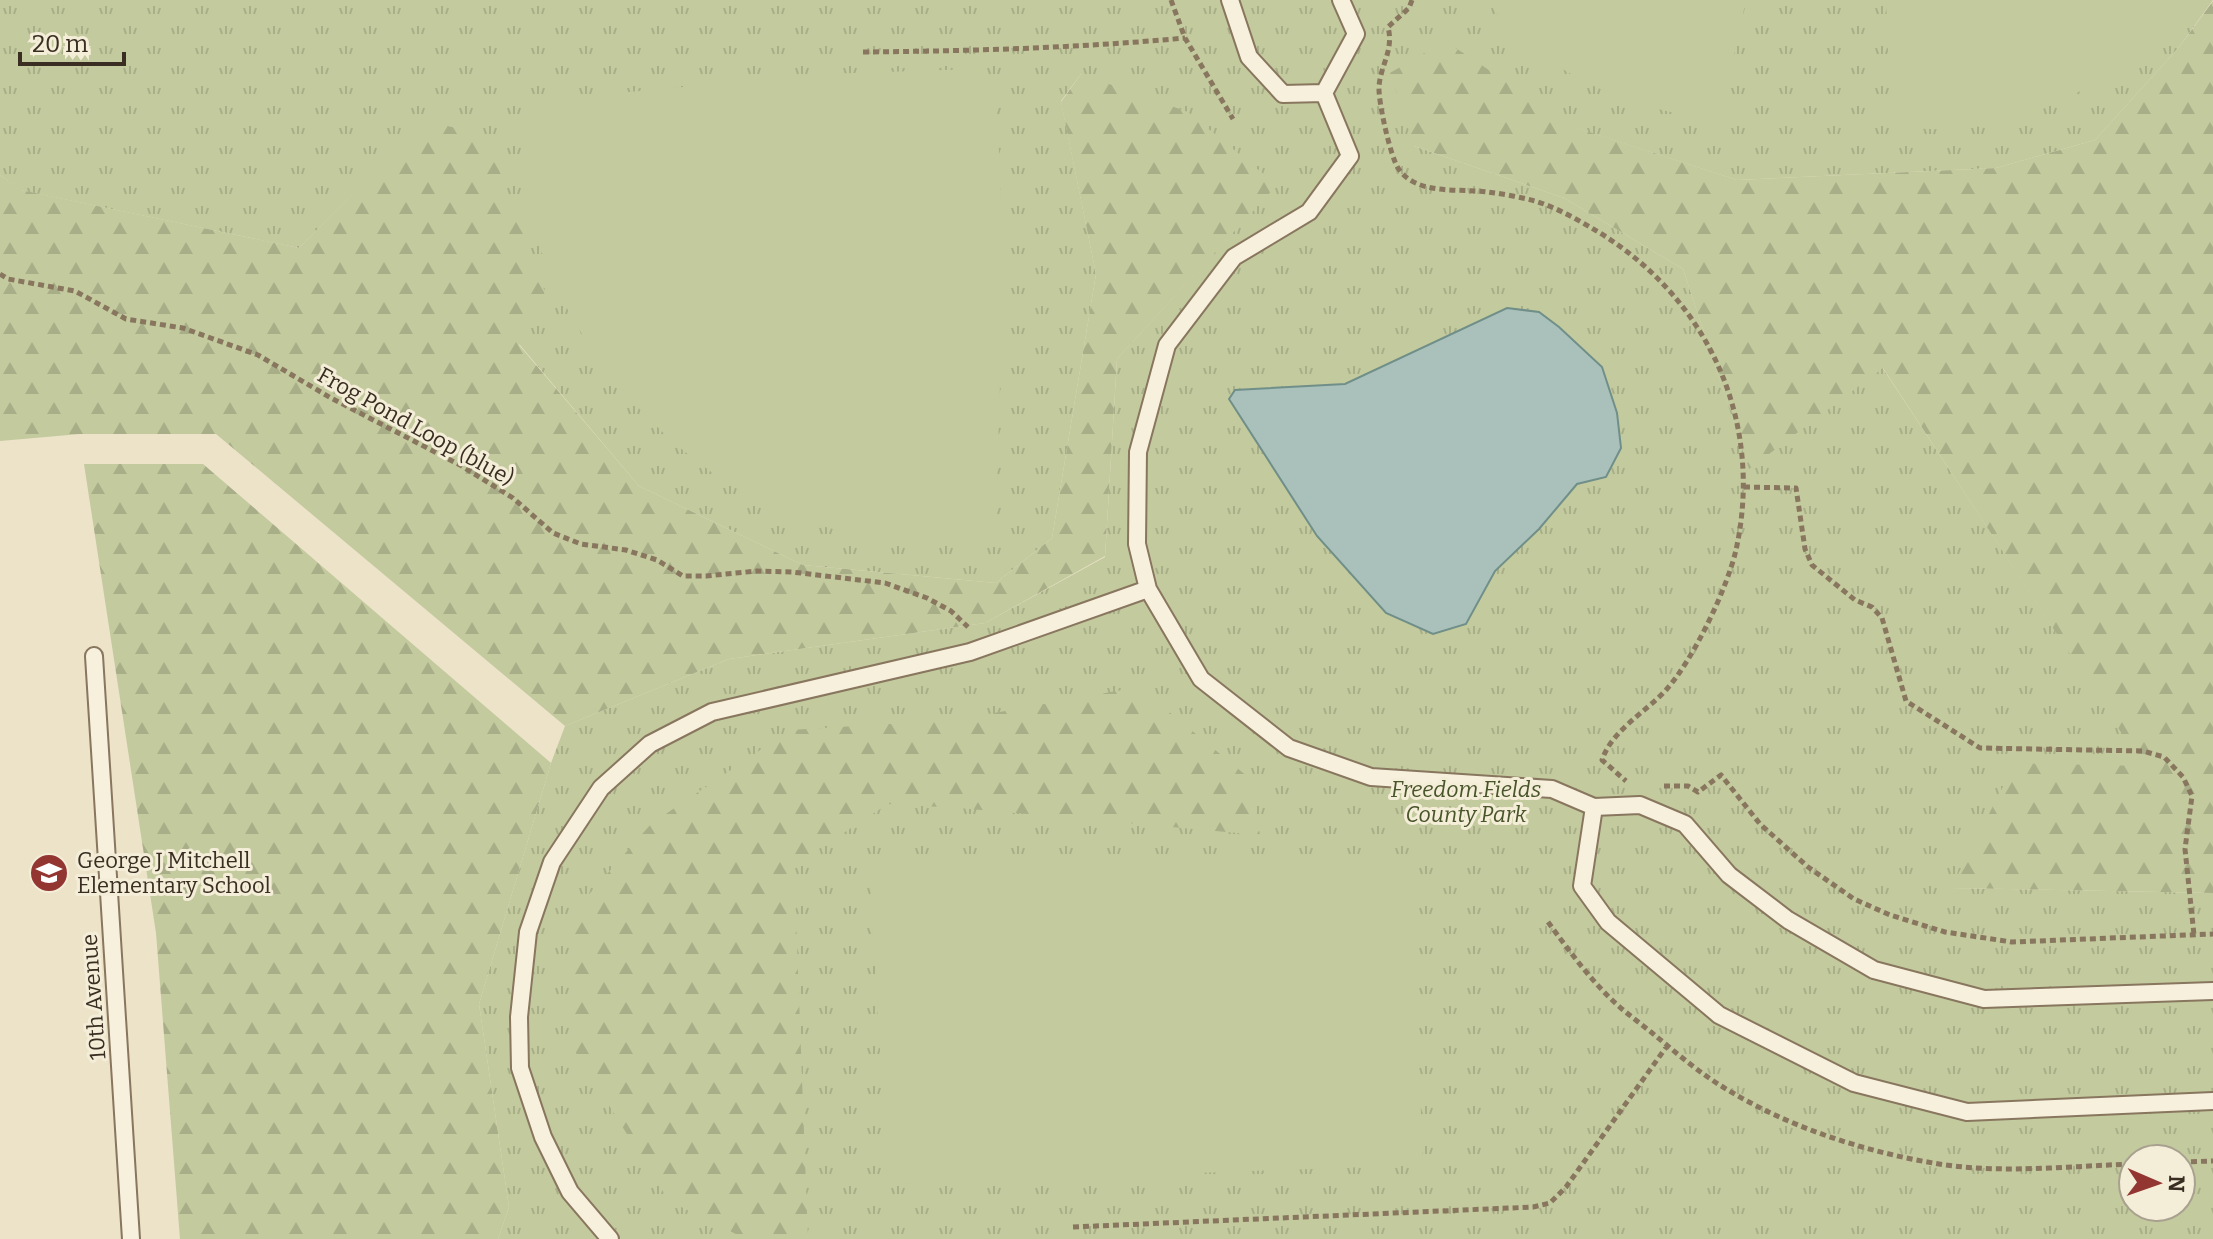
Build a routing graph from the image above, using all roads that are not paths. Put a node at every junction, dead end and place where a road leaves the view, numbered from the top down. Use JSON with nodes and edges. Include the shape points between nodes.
{"nodes":[{"id":1,"x":1230,"y":0,"type":"edge"},
{"id":2,"x":1341,"y":0,"type":"edge"},
{"id":3,"x":1324,"y":93,"type":"junction"},
{"id":4,"x":1148,"y":589,"type":"junction"},
{"id":5,"x":94,"y":656,"type":"dead end"},
{"id":6,"x":1594,"y":807,"type":"junction"},
{"id":7,"x":2213,"y":991,"type":"edge"},
{"id":8,"x":2213,"y":1101,"type":"edge"},
{"id":9,"x":131,"y":1239,"type":"edge"},
{"id":10,"x":610,"y":1239,"type":"edge"}],
"edges":[{"from":1,"to":3,"type":"lane","via":[[1249,57],[1283,94]]},
{"from":2,"to":3,"type":"lane","via":[[1356,34]]},
{"from":3,"to":4,"type":"lane","via":[[1350,156],[1309,212],[1234,257],[1167,345],[1138,452],[1137,544]]},
{"from":4,"to":6,"type":"lane","via":[[1201,679],[1289,748],[1371,777],[1552,789]]},
{"from":4,"to":10,"type":"lane","via":[[989,646],[712,712],[650,744],[601,788],[552,862],[528,932],[520,1068],[543,1137],[570,1192]]},
{"from":5,"to":9,"type":"lane","name":"10th Avenue"},
{"from":6,"to":7,"type":"lane","via":[[1640,805],[1685,824],[1729,875],[1788,920],[1874,970],[1984,999]]},
{"from":6,"to":8,"type":"lane","via":[[1582,886],[1608,922],[1719,1015],[1854,1083],[1967,1112]]}]}
